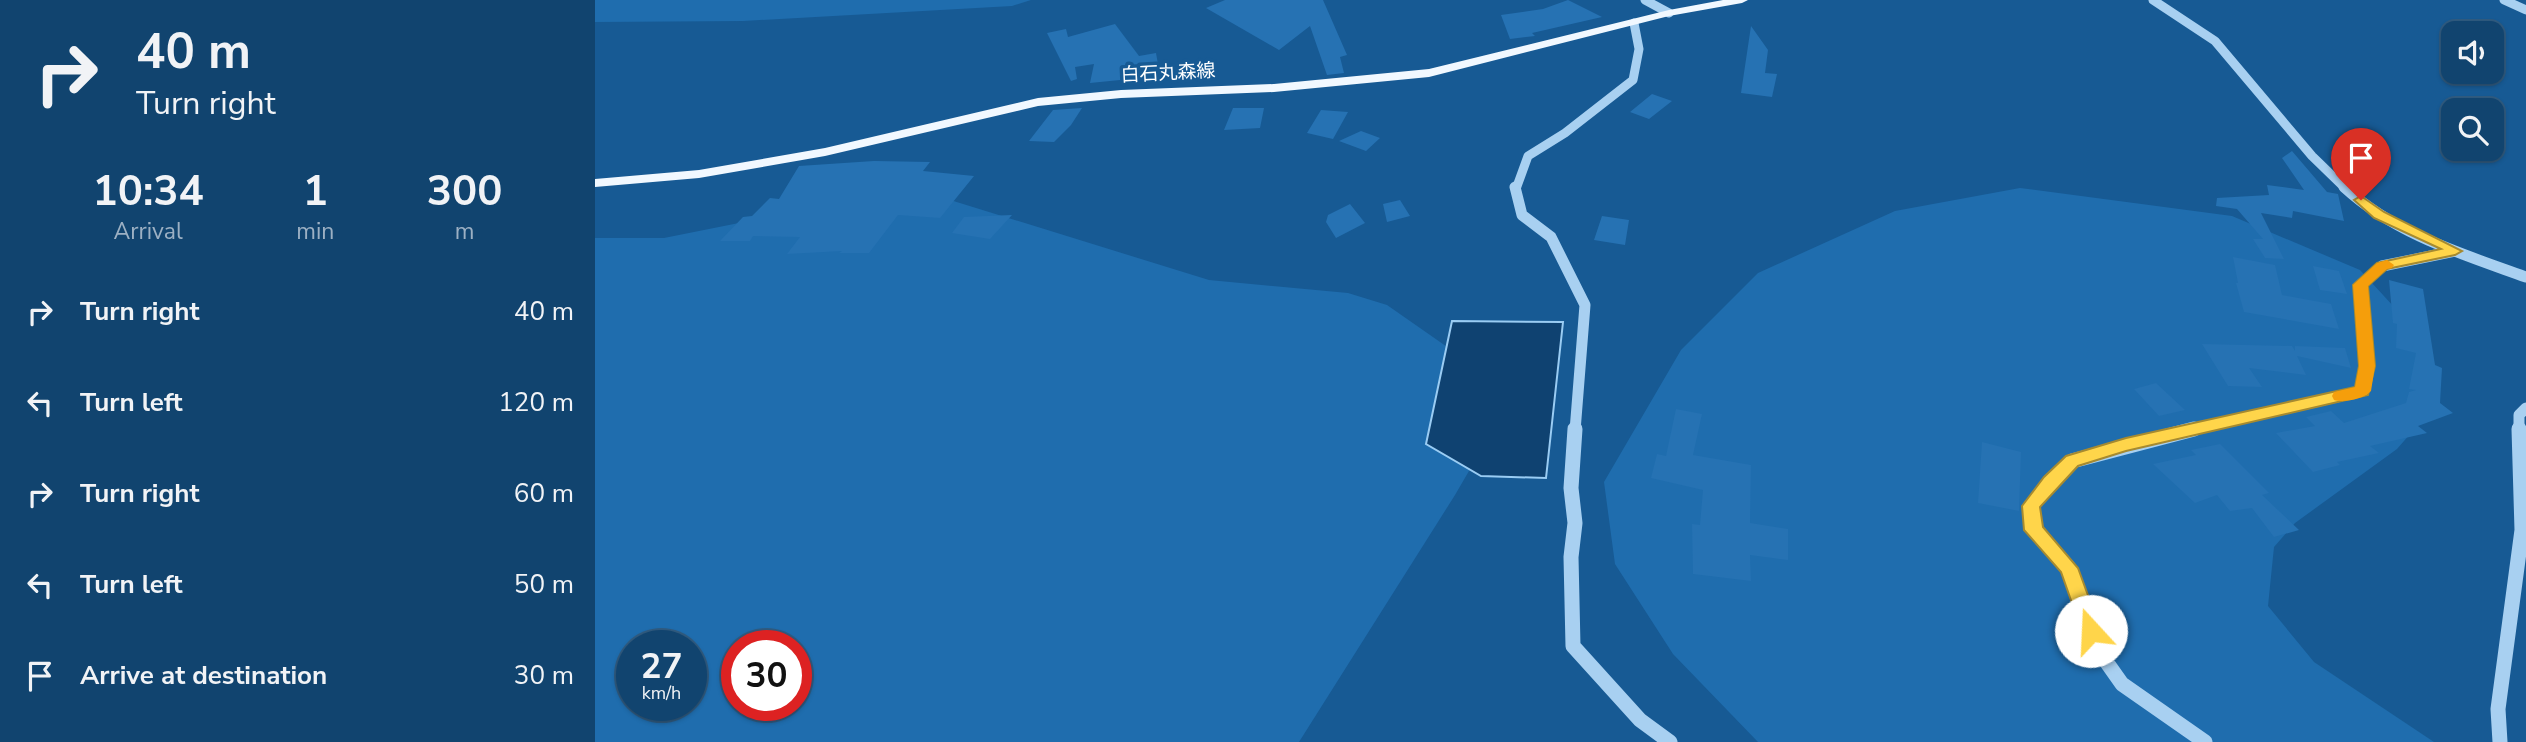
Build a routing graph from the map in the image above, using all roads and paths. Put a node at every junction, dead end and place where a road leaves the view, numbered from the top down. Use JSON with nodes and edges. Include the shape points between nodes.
{"nodes":[{"id":1,"x":1645,"y":0,"type":"edge"},
{"id":2,"x":1742,"y":0,"type":"edge"},
{"id":3,"x":2153,"y":0,"type":"edge"},
{"id":4,"x":2504,"y":0,"type":"edge"},
{"id":5,"x":2526,"y":9,"type":"edge"},
{"id":6,"x":1669,"y":13,"type":"junction"},
{"id":7,"x":1634,"y":23,"type":"junction"},
{"id":8,"x":595,"y":183,"type":"edge"},
{"id":9,"x":2455,"y":251,"type":"junction"},
{"id":10,"x":2526,"y":277,"type":"edge"},
{"id":11,"x":2526,"y":408,"type":"edge"},
{"id":12,"x":1670,"y":742,"type":"edge"},
{"id":13,"x":2205,"y":742,"type":"edge"},
{"id":14,"x":2500,"y":742,"type":"edge"}],
"edges":[{"from":1,"to":6,"type":"street"},
{"from":2,"to":6,"type":"main road","name":"白石丸森線"},
{"from":3,"to":9,"type":"street","via":[[2213,40],[2336,179],[2379,215]]},
{"from":4,"to":5,"type":"street"},
{"from":6,"to":7,"type":"main road","name":"白石丸森線"},
{"from":7,"to":8,"type":"main road","name":"白石丸森線","via":[[1429,73],[1038,102],[825,152],[699,174]]},
{"from":7,"to":12,"type":"street","via":[[1639,49],[1633,80],[1528,156],[1515,186],[1523,215],[1551,237],[1585,305],[1571,488],[1575,523],[1573,646],[1640,719]]},
{"from":9,"to":10,"type":"street"},
{"from":9,"to":13,"type":"street","via":[[2382,266],[2361,285],[2367,366],[2363,391],[2072,461],[2031,506],[2034,530],[2069,568],[2098,650],[2122,684]]},
{"from":11,"to":14,"type":"street","via":[[2519,415],[2522,530],[2498,709]]}]}
